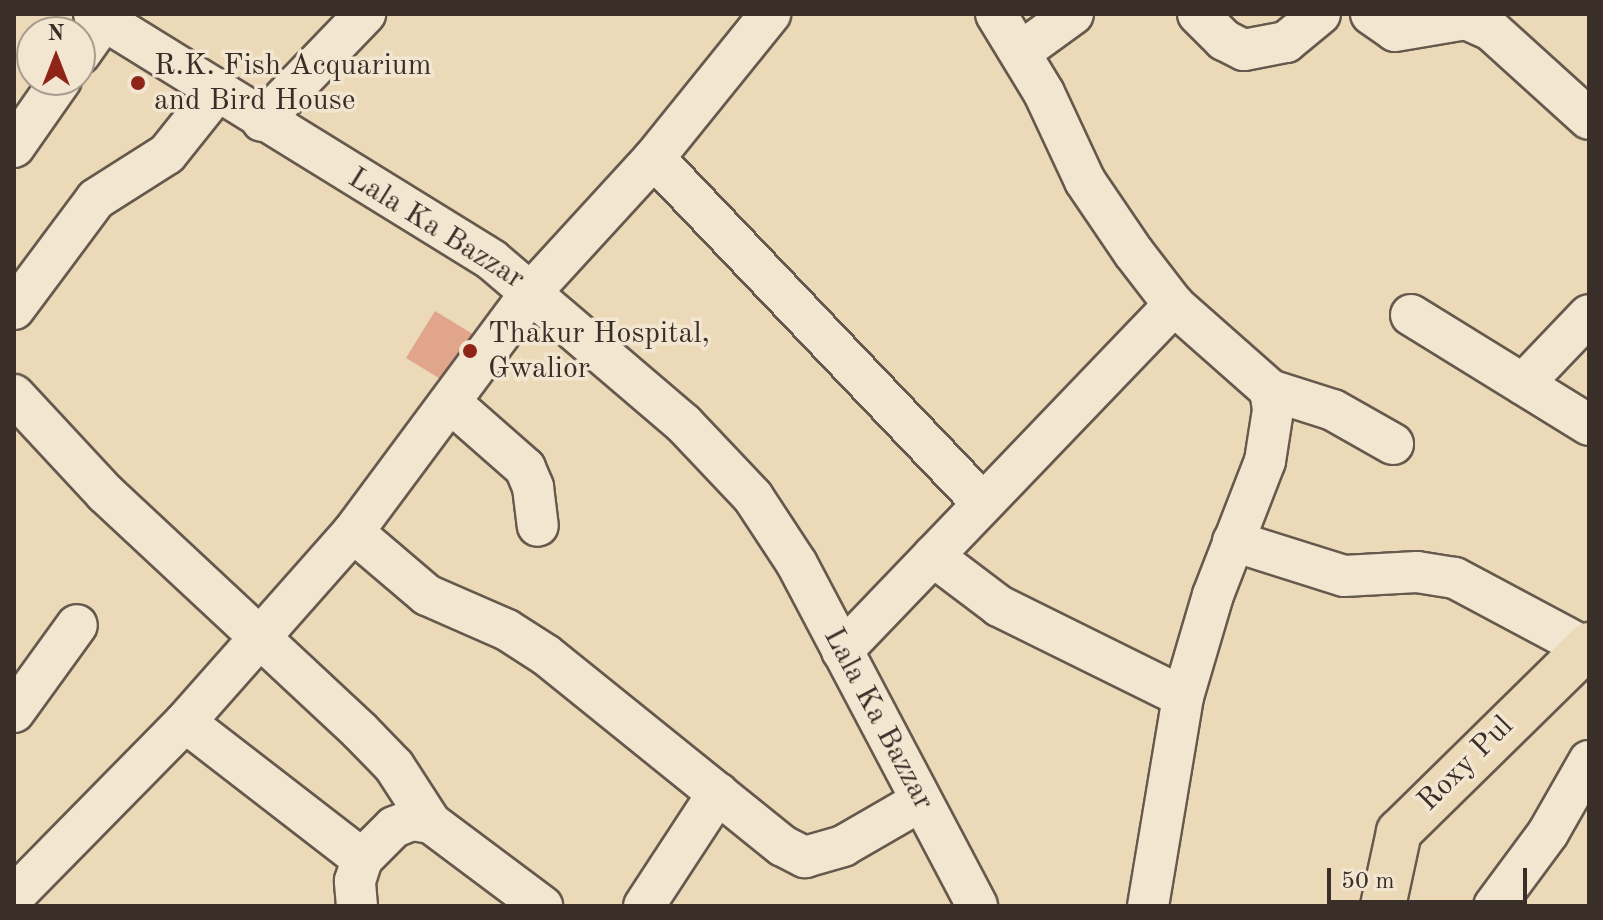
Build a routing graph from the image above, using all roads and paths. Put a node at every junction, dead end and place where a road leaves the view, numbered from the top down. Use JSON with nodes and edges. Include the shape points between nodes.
{"nodes":[{"id":1,"x":365,"y":14,"type":"edge"},
{"id":2,"x":770,"y":14,"type":"edge"},
{"id":3,"x":996,"y":14,"type":"edge"},
{"id":4,"x":1073,"y":14,"type":"edge"},
{"id":5,"x":1198,"y":14,"type":"edge"},
{"id":6,"x":1320,"y":14,"type":"edge"},
{"id":7,"x":1371,"y":14,"type":"edge"},
{"id":8,"x":99,"y":17,"type":"edge"},
{"id":9,"x":1022,"y":51,"type":"junction"},
{"id":10,"x":218,"y":90,"type":"junction"},
{"id":11,"x":50,"y":96,"type":"edge"},
{"id":12,"x":1589,"y":119,"type":"edge"},
{"id":13,"x":262,"y":121,"type":"junction"},
{"id":14,"x":14,"y":147,"type":"edge"},
{"id":15,"x":654,"y":158,"type":"junction"},
{"id":16,"x":533,"y":290,"type":"junction"},
{"id":17,"x":1174,"y":305,"type":"junction"},
{"id":18,"x":14,"y":309,"type":"edge"},
{"id":19,"x":1411,"y":315,"type":"dead end"},
{"id":20,"x":1589,"y":315,"type":"edge"},
{"id":21,"x":1523,"y":384,"type":"junction"},
{"id":22,"x":1270,"y":390,"type":"junction"},
{"id":23,"x":14,"y":395,"type":"edge"},
{"id":24,"x":450,"y":402,"type":"junction"},
{"id":25,"x":1589,"y":425,"type":"edge"},
{"id":26,"x":1393,"y":444,"type":"dead end"},
{"id":27,"x":983,"y":504,"type":"junction"},
{"id":28,"x":538,"y":526,"type":"dead end"},
{"id":29,"x":353,"y":532,"type":"junction"},
{"id":30,"x":1233,"y":541,"type":"junction"},
{"id":31,"x":933,"y":556,"type":"junction"},
{"id":32,"x":77,"y":625,"type":"dead end"},
{"id":33,"x":261,"y":636,"type":"junction"},
{"id":34,"x":1588,"y":647,"type":"edge"},
{"id":35,"x":842,"y":651,"type":"junction"},
{"id":36,"x":1183,"y":697,"type":"junction"},
{"id":37,"x":14,"y":712,"type":"edge"},
{"id":38,"x":185,"y":722,"type":"junction"},
{"id":39,"x":1589,"y":761,"type":"edge"},
{"id":40,"x":718,"y":793,"type":"junction"},
{"id":41,"x":921,"y":801,"type":"junction"},
{"id":42,"x":431,"y":823,"type":"junction"},
{"id":43,"x":362,"y":859,"type":"junction"},
{"id":44,"x":14,"y":896,"type":"edge"},
{"id":45,"x":357,"y":906,"type":"edge"},
{"id":46,"x":542,"y":906,"type":"edge"},
{"id":47,"x":644,"y":906,"type":"edge"},
{"id":48,"x":977,"y":906,"type":"edge"},
{"id":49,"x":1148,"y":906,"type":"edge"},
{"id":50,"x":1383,"y":906,"type":"edge"},
{"id":51,"x":1494,"y":906,"type":"edge"}],
"edges":[{"from":1,"to":13,"type":"street"},
{"from":2,"to":15,"type":"street"},
{"from":3,"to":9,"type":"street"},
{"from":4,"to":9,"type":"street"},
{"from":5,"to":6,"type":"street","via":[[1224,40],[1244,50],[1286,42]]},
{"from":7,"to":12,"type":"street","via":[[1395,31],[1466,19],[1491,30]]},
{"from":8,"to":10,"type":"street","name":"Lala Ka Bazzar"},
{"from":9,"to":17,"type":"street","via":[[1085,181]]},
{"from":10,"to":13,"type":"street","name":"Lala Ka Bazzar"},
{"from":10,"to":18,"type":"street","via":[[167,154],[96,199]]},
{"from":11,"to":14,"type":"street"},
{"from":13,"to":16,"type":"street","name":"Lala Ka Bazzar"},
{"from":15,"to":16,"type":"street"},
{"from":15,"to":27,"type":"street"},
{"from":16,"to":24,"type":"street"},
{"from":16,"to":35,"type":"street","name":"Lala Ka Bazzar","via":[[683,423],[753,497],[797,564]]},
{"from":17,"to":22,"type":"street"},
{"from":17,"to":27,"type":"street"},
{"from":19,"to":21,"type":"street"},
{"from":20,"to":21,"type":"street"},
{"from":21,"to":25,"type":"street"},
{"from":22,"to":26,"type":"street","via":[[1333,410]]},
{"from":22,"to":30,"type":"street","via":[[1273,435]]},
{"from":23,"to":33,"type":"street","via":[[105,493]]},
{"from":24,"to":28,"type":"street","via":[[525,468]]},
{"from":24,"to":29,"type":"street"},
{"from":27,"to":31,"type":"street"},
{"from":29,"to":33,"type":"street"},
{"from":29,"to":40,"type":"street","via":[[427,595],[507,630],[546,655]]},
{"from":30,"to":34,"type":"street","via":[[1344,576],[1417,572],[1455,578]]},
{"from":30,"to":36,"type":"street"},
{"from":31,"to":35,"type":"street"},
{"from":31,"to":36,"type":"street","via":[[999,606]]},
{"from":32,"to":37,"type":"street"},
{"from":33,"to":38,"type":"street"},
{"from":33,"to":42,"type":"street","via":[[394,766]]},
{"from":34,"to":50,"type":"main road","name":"Roxy Pul","via":[[1399,832]]},
{"from":35,"to":41,"type":"street","name":"Lala Ka Bazzar"},
{"from":36,"to":49,"type":"street"},
{"from":38,"to":43,"type":"street"},
{"from":38,"to":44,"type":"street"},
{"from":39,"to":51,"type":"street","via":[[1548,833]]},
{"from":40,"to":41,"type":"street","via":[[783,846],[805,857],[843,846]]},
{"from":40,"to":47,"type":"street"},
{"from":41,"to":48,"type":"street","name":"Lala Ka Bazzar"},
{"from":42,"to":43,"type":"street","via":[[412,820],[394,827]]},
{"from":42,"to":46,"type":"street"},
{"from":43,"to":45,"type":"street","via":[[355,881]]}]}
